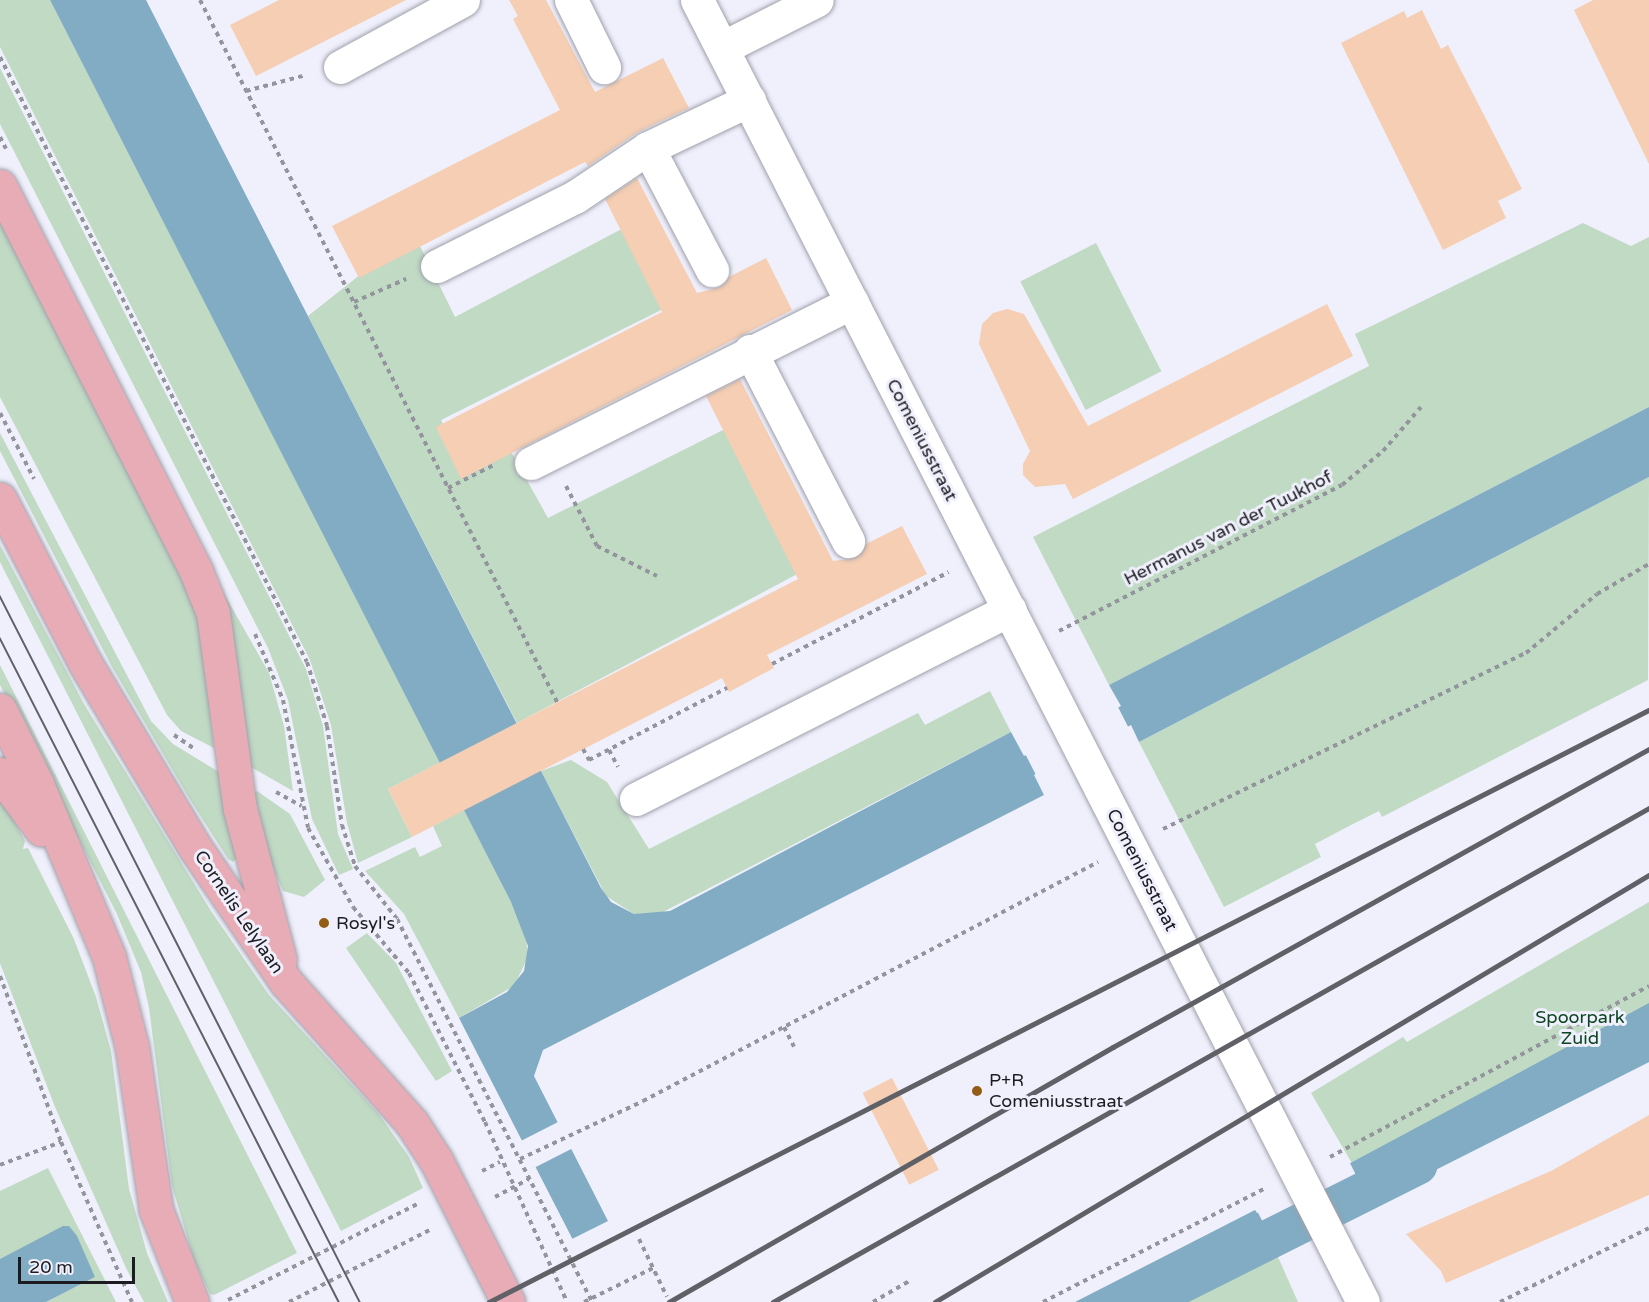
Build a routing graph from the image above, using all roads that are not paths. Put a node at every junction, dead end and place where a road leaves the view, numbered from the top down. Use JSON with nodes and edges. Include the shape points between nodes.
{"nodes":[{"id":1,"x":463,"y":0,"type":"edge"},
{"id":2,"x":571,"y":0,"type":"edge"},
{"id":3,"x":697,"y":0,"type":"edge"},
{"id":4,"x":817,"y":0,"type":"edge"},
{"id":5,"x":722,"y":48,"type":"junction"},
{"id":6,"x":340,"y":67,"type":"road end"},
{"id":7,"x":604,"y":67,"type":"dead end"},
{"id":8,"x":748,"y":100,"type":"junction"},
{"id":9,"x":648,"y":148,"type":"junction"},
{"id":10,"x":0,"y":186,"type":"edge"},
{"id":11,"x":437,"y":266,"type":"road end"},
{"id":12,"x":712,"y":270,"type":"dead end"},
{"id":13,"x":852,"y":302,"type":"junction"},
{"id":14,"x":750,"y":351,"type":"junction"},
{"id":15,"x":540,"y":458,"type":"road end"},
{"id":16,"x":0,"y":499,"type":"edge"},
{"id":17,"x":848,"y":541,"type":"dead end"},
{"id":18,"x":1010,"y":609,"type":"junction"},
{"id":19,"x":0,"y":710,"type":"edge"},
{"id":20,"x":0,"y":774,"type":"edge"},
{"id":21,"x":636,"y":799,"type":"dead end"},
{"id":22,"x":72,"y":875,"type":"junction"},
{"id":23,"x":286,"y":982,"type":"junction"},
{"id":24,"x":192,"y":1302,"type":"edge"},
{"id":25,"x":508,"y":1302,"type":"edge"},
{"id":26,"x":1363,"y":1302,"type":"edge"}],
"edges":[{"from":1,"to":6,"type":"street"},
{"from":2,"to":7,"type":"street"},
{"from":3,"to":5,"type":"street","name":"Comeniusstraat"},
{"from":4,"to":5,"type":"street"},
{"from":5,"to":8,"type":"street","name":"Comeniusstraat"},
{"from":8,"to":9,"type":"street"},
{"from":8,"to":13,"type":"street","name":"Comeniusstraat"},
{"from":9,"to":11,"type":"street","via":[[574,197]]},
{"from":9,"to":12,"type":"street"},
{"from":10,"to":23,"type":"main road","via":[[206,594],[223,661],[240,809]]},
{"from":13,"to":14,"type":"street"},
{"from":13,"to":18,"type":"street","name":"Comeniusstraat"},
{"from":14,"to":15,"type":"street"},
{"from":14,"to":17,"type":"street"},
{"from":16,"to":23,"type":"main road","name":"Cornelis Lelylaan","via":[[123,729],[194,846]]},
{"from":18,"to":21,"type":"street"},
{"from":18,"to":26,"type":"street","name":"Comeniusstraat"},
{"from":19,"to":22,"type":"main road","via":[[37,784]]},
{"from":20,"to":22,"type":"main road"},
{"from":22,"to":24,"type":"main road","via":[[92,915],[123,1000],[156,1210]]},
{"from":23,"to":25,"type":"main road","name":"Cornelis Lelylaan","via":[[412,1123]]}]}
